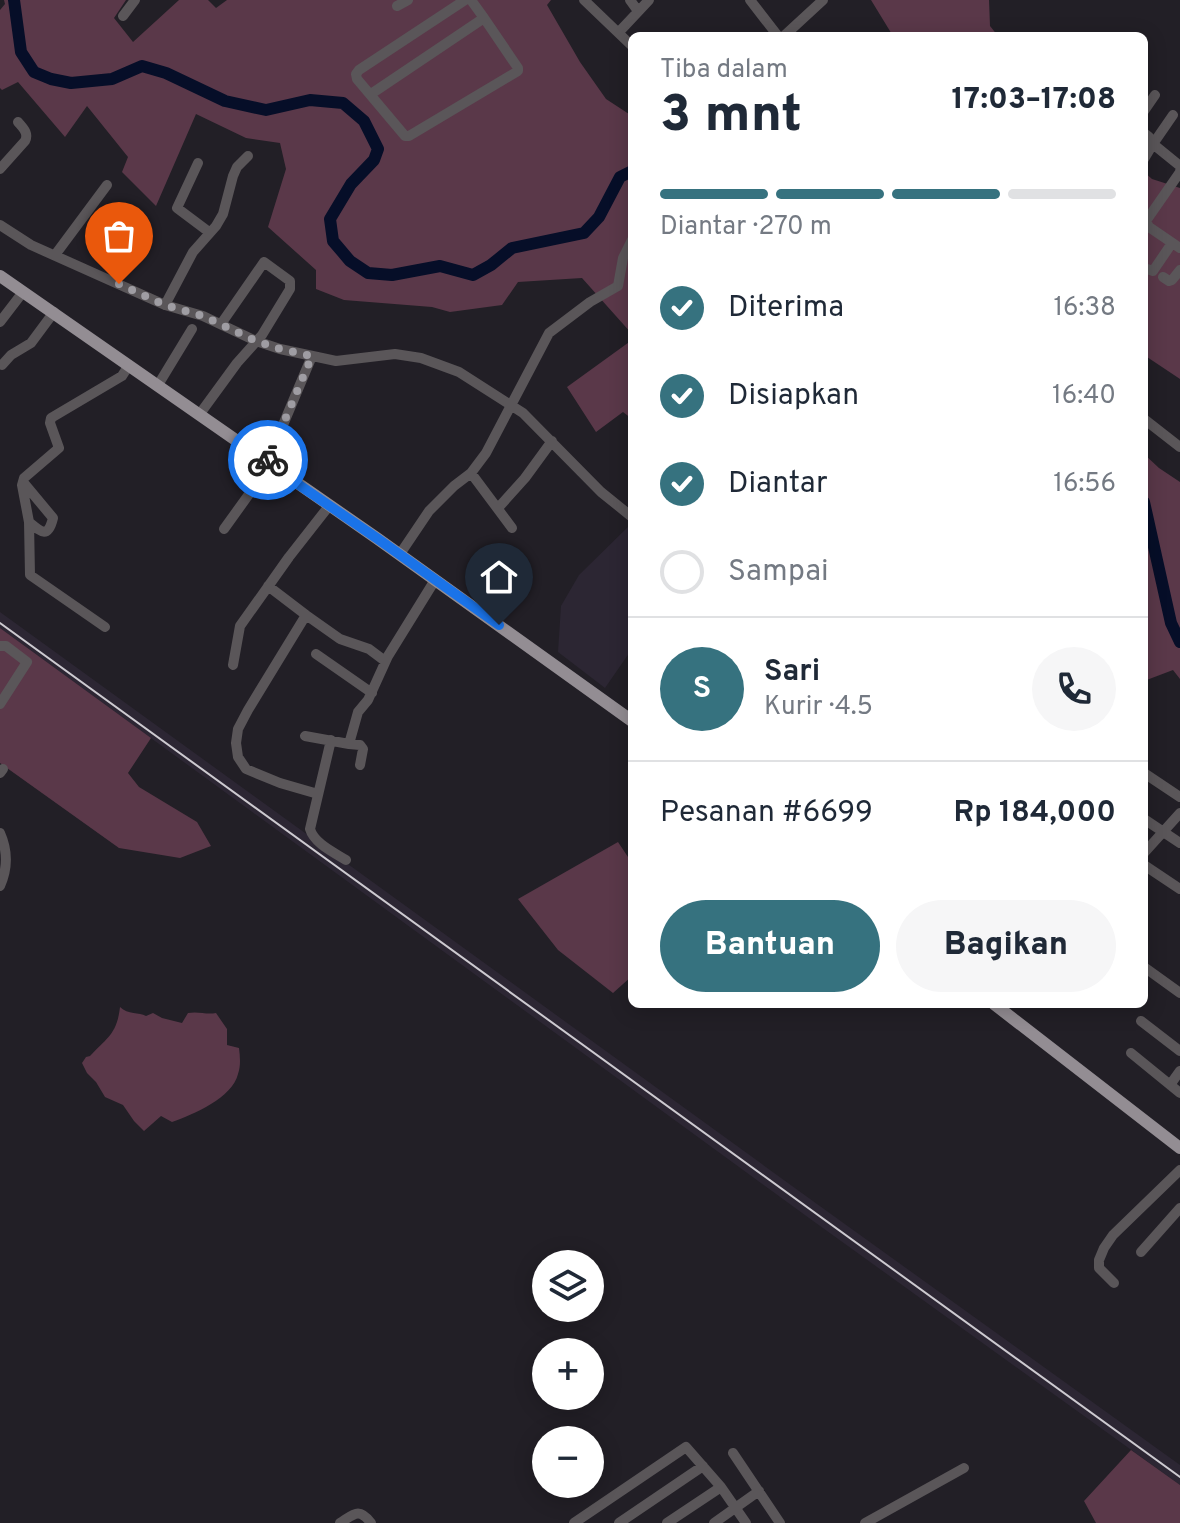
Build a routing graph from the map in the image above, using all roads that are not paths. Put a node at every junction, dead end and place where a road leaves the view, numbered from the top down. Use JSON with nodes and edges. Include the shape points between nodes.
{"nodes":[{"id":1,"x":134,"y":0,"type":"edge"},
{"id":2,"x":408,"y":0,"type":"edge"},
{"id":3,"x":465,"y":0,"type":"edge"},
{"id":4,"x":471,"y":0,"type":"edge"},
{"id":5,"x":584,"y":0,"type":"edge"},
{"id":6,"x":630,"y":0,"type":"edge"},
{"id":7,"x":649,"y":0,"type":"edge"},
{"id":8,"x":750,"y":0,"type":"edge"},
{"id":9,"x":823,"y":0,"type":"edge"},
{"id":10,"x":397,"y":6,"type":"dead end"},
{"id":11,"x":638,"y":11,"type":"junction"},
{"id":12,"x":123,"y":16,"type":"dead end"},
{"id":13,"x":484,"y":18,"type":"junction"},
{"id":14,"x":619,"y":32,"type":"junction"},
{"id":15,"x":778,"y":32,"type":"edge"},
{"id":16,"x":786,"y":32,"type":"edge"},
{"id":17,"x":628,"y":42,"type":"edge"},
{"id":18,"x":371,"y":94,"type":"junction"},
{"id":19,"x":1155,"y":95,"type":"dead end"},
{"id":20,"x":1148,"y":105,"type":"edge"},
{"id":21,"x":1173,"y":115,"type":"dead end"},
{"id":22,"x":18,"y":122,"type":"dead end"},
{"id":23,"x":1148,"y":138,"type":"edge"},
{"id":24,"x":1153,"y":144,"type":"junction"},
{"id":25,"x":1148,"y":152,"type":"edge"},
{"id":26,"x":248,"y":156,"type":"dead end"},
{"id":27,"x":198,"y":163,"type":"dead end"},
{"id":28,"x":0,"y":169,"type":"edge"},
{"id":29,"x":1180,"y":170,"type":"edge"},
{"id":30,"x":107,"y":185,"type":"dead end"},
{"id":31,"x":1148,"y":218,"type":"edge"},
{"id":32,"x":0,"y":225,"type":"edge"},
{"id":33,"x":1148,"y":226,"type":"edge"},
{"id":34,"x":209,"y":232,"type":"junction"},
{"id":35,"x":1176,"y":245,"type":"edge"},
{"id":36,"x":628,"y":248,"type":"edge"},
{"id":37,"x":55,"y":255,"type":"junction"},
{"id":38,"x":1148,"y":269,"type":"edge"},
{"id":39,"x":1180,"y":270,"type":"edge"},
{"id":40,"x":0,"y":276,"type":"edge"},
{"id":41,"x":1163,"y":277,"type":"dead end"},
{"id":42,"x":23,"y":292,"type":"junction"},
{"id":43,"x":165,"y":305,"type":"junction"},
{"id":44,"x":54,"y":312,"type":"junction"},
{"id":45,"x":0,"y":322,"type":"edge"},
{"id":46,"x":221,"y":324,"type":"junction"},
{"id":47,"x":192,"y":329,"type":"dead end"},
{"id":48,"x":256,"y":341,"type":"junction"},
{"id":49,"x":312,"y":356,"type":"junction"},
{"id":50,"x":2,"y":365,"type":"dead end"},
{"id":51,"x":129,"y":365,"type":"junction"},
{"id":52,"x":158,"y":385,"type":"junction"},
{"id":53,"x":510,"y":405,"type":"junction"},
{"id":54,"x":199,"y":415,"type":"junction"},
{"id":55,"x":1148,"y":422,"type":"edge"},
{"id":56,"x":552,"y":441,"type":"junction"},
{"id":57,"x":1180,"y":447,"type":"edge"},
{"id":58,"x":268,"y":464,"type":"junction"},
{"id":59,"x":471,"y":473,"type":"junction"},
{"id":60,"x":23,"y":482,"type":"junction"},
{"id":61,"x":329,"y":506,"type":"junction"},
{"id":62,"x":498,"y":508,"type":"junction"},
{"id":63,"x":628,"y":514,"type":"edge"},
{"id":64,"x":29,"y":522,"type":"junction"},
{"id":65,"x":512,"y":528,"type":"dead end"},
{"id":66,"x":224,"y":529,"type":"dead end"},
{"id":67,"x":400,"y":554,"type":"junction"},
{"id":68,"x":435,"y":580,"type":"junction"},
{"id":69,"x":268,"y":586,"type":"junction"},
{"id":70,"x":306,"y":615,"type":"junction"},
{"id":71,"x":105,"y":627,"type":"dead end"},
{"id":72,"x":0,"y":646,"type":"edge"},
{"id":73,"x":316,"y":654,"type":"dead end"},
{"id":74,"x":385,"y":661,"type":"junction"},
{"id":75,"x":233,"y":665,"type":"dead end"},
{"id":76,"x":372,"y":693,"type":"junction"},
{"id":77,"x":0,"y":704,"type":"edge"},
{"id":78,"x":628,"y":718,"type":"edge"},
{"id":79,"x":305,"y":736,"type":"dead end"},
{"id":80,"x":331,"y":740,"type":"junction"},
{"id":81,"x":349,"y":744,"type":"junction"},
{"id":82,"x":360,"y":765,"type":"dead end"},
{"id":83,"x":1148,"y":776,"type":"edge"},
{"id":84,"x":318,"y":794,"type":"junction"},
{"id":85,"x":1180,"y":797,"type":"edge"},
{"id":86,"x":1180,"y":813,"type":"edge"},
{"id":87,"x":1148,"y":822,"type":"edge"},
{"id":88,"x":1162,"y":831,"type":"junction"},
{"id":89,"x":0,"y":833,"type":"edge"},
{"id":90,"x":1180,"y":843,"type":"edge"},
{"id":91,"x":1148,"y":848,"type":"edge"},
{"id":92,"x":346,"y":860,"type":"dead end"},
{"id":93,"x":1148,"y":868,"type":"edge"},
{"id":94,"x":0,"y":886,"type":"edge"},
{"id":95,"x":1180,"y":889,"type":"edge"},
{"id":96,"x":1148,"y":970,"type":"edge"},
{"id":97,"x":1180,"y":993,"type":"edge"},
{"id":98,"x":1000,"y":1008,"type":"edge"},
{"id":99,"x":1141,"y":1021,"type":"dead end"},
{"id":100,"x":1180,"y":1051,"type":"edge"},
{"id":101,"x":1131,"y":1053,"type":"dead end"},
{"id":102,"x":1180,"y":1071,"type":"edge"},
{"id":103,"x":1170,"y":1085,"type":"junction"},
{"id":104,"x":1180,"y":1093,"type":"edge"},
{"id":105,"x":1180,"y":1148,"type":"edge"},
{"id":106,"x":1180,"y":1170,"type":"edge"},
{"id":107,"x":1180,"y":1208,"type":"edge"},
{"id":108,"x":1141,"y":1252,"type":"dead end"},
{"id":109,"x":1114,"y":1283,"type":"dead end"},
{"id":110,"x":733,"y":1453,"type":"dead end"},
{"id":111,"x":703,"y":1466,"type":"junction"},
{"id":112,"x":964,"y":1468,"type":"dead end"},
{"id":113,"x":721,"y":1487,"type":"junction"},
{"id":114,"x":759,"y":1491,"type":"junction"},
{"id":115,"x":736,"y":1507,"type":"junction"},
{"id":116,"x":340,"y":1523,"type":"edge"},
{"id":117,"x":371,"y":1523,"type":"edge"},
{"id":118,"x":574,"y":1523,"type":"edge"},
{"id":119,"x":619,"y":1523,"type":"edge"},
{"id":120,"x":667,"y":1523,"type":"edge"},
{"id":121,"x":714,"y":1523,"type":"edge"},
{"id":122,"x":746,"y":1523,"type":"edge"},
{"id":123,"x":780,"y":1523,"type":"edge"},
{"id":124,"x":865,"y":1523,"type":"edge"}],
"edges":[{"from":1,"to":12,"type":"street"},
{"from":2,"to":10,"type":"street"},
{"from":3,"to":18,"type":"street","via":[[359,70],[357,79]]},
{"from":4,"to":13,"type":"street"},
{"from":5,"to":14,"type":"street"},
{"from":6,"to":11,"type":"street"},
{"from":7,"to":11,"type":"street"},
{"from":8,"to":15,"type":"street"},
{"from":9,"to":16,"type":"street"},
{"from":11,"to":14,"type":"street"},
{"from":13,"to":18,"type":"street"},
{"from":13,"to":18,"type":"street","via":[[518,68],[516,73],[409,136]]},
{"from":14,"to":17,"type":"street"},
{"from":19,"to":20,"type":"street"},
{"from":21,"to":24,"type":"street"},
{"from":22,"to":28,"type":"street","via":[[27,136]]},
{"from":23,"to":24,"type":"street"},
{"from":24,"to":25,"type":"street"},
{"from":24,"to":29,"type":"street"},
{"from":26,"to":34,"type":"street","via":[[237,167],[223,214]]},
{"from":27,"to":34,"type":"street","via":[[177,208]]},
{"from":29,"to":31,"type":"street"},
{"from":30,"to":37,"type":"street"},
{"from":32,"to":37,"type":"street"},
{"from":33,"to":35,"type":"street"},
{"from":34,"to":43,"type":"street"},
{"from":35,"to":38,"type":"street","via":[[1153,271]]},
{"from":36,"to":53,"type":"street","via":[[618,286],[549,333]]},
{"from":37,"to":43,"type":"street"},
{"from":39,"to":41,"type":"street","via":[[1170,281]]},
{"from":40,"to":42,"type":"main road"},
{"from":42,"to":44,"type":"main road"},
{"from":42,"to":45,"type":"street"},
{"from":43,"to":46,"type":"street"},
{"from":44,"to":50,"type":"street","via":[[31,343]]},
{"from":44,"to":51,"type":"main road"},
{"from":46,"to":48,"type":"street"},
{"from":46,"to":48,"type":"street","via":[[267,263],[291,283]]},
{"from":47,"to":52,"type":"street"},
{"from":48,"to":49,"type":"street"},
{"from":48,"to":54,"type":"street"},
{"from":49,"to":53,"type":"street","via":[[336,361],[395,354],[421,358],[459,372]]},
{"from":49,"to":58,"type":"street"},
{"from":51,"to":52,"type":"main road"},
{"from":51,"to":60,"type":"street","via":[[122,376],[53,416],[50,423],[59,448]]},
{"from":52,"to":54,"type":"main road"},
{"from":53,"to":56,"type":"street"},
{"from":53,"to":59,"type":"street"},
{"from":54,"to":58,"type":"main road"},
{"from":55,"to":57,"type":"street"},
{"from":56,"to":62,"type":"street"},
{"from":56,"to":63,"type":"street"},
{"from":58,"to":61,"type":"main road"},
{"from":58,"to":66,"type":"street"},
{"from":59,"to":62,"type":"street"},
{"from":59,"to":67,"type":"street","via":[[429,511]]},
{"from":60,"to":64,"type":"street"},
{"from":60,"to":64,"type":"street","via":[[53,518],[45,533]]},
{"from":61,"to":67,"type":"main road"},
{"from":61,"to":69,"type":"street"},
{"from":62,"to":65,"type":"street"},
{"from":64,"to":71,"type":"street","via":[[30,575]]},
{"from":67,"to":68,"type":"main road"},
{"from":68,"to":74,"type":"street"},
{"from":68,"to":78,"type":"main road"},
{"from":69,"to":70,"type":"street"},
{"from":69,"to":75,"type":"street","via":[[240,626]]},
{"from":70,"to":74,"type":"street"},
{"from":70,"to":84,"type":"street","via":[[248,710],[236,743],[246,769]]},
{"from":72,"to":77,"type":"street","via":[[27,662]]},
{"from":73,"to":76,"type":"street"},
{"from":74,"to":76,"type":"street"},
{"from":76,"to":81,"type":"street","via":[[358,712]]},
{"from":79,"to":80,"type":"street"},
{"from":80,"to":81,"type":"street"},
{"from":80,"to":84,"type":"street"},
{"from":81,"to":82,"type":"street","via":[[362,747]]},
{"from":83,"to":85,"type":"street"},
{"from":84,"to":92,"type":"street","via":[[310,833]]},
{"from":86,"to":88,"type":"street"},
{"from":87,"to":88,"type":"street"},
{"from":88,"to":90,"type":"street"},
{"from":88,"to":91,"type":"street"},
{"from":89,"to":94,"type":"street","via":[[6,853]]},
{"from":93,"to":95,"type":"street"},
{"from":96,"to":97,"type":"street"},
{"from":98,"to":105,"type":"main road"},
{"from":99,"to":100,"type":"street"},
{"from":101,"to":103,"type":"street"},
{"from":102,"to":103,"type":"street"},
{"from":103,"to":104,"type":"street"},
{"from":106,"to":109,"type":"street","via":[[1104,1248],[1099,1268]]},
{"from":107,"to":108,"type":"street"},
{"from":110,"to":114,"type":"street"},
{"from":111,"to":113,"type":"street"},
{"from":111,"to":118,"type":"street","via":[[686,1447]]},
{"from":111,"to":119,"type":"street"},
{"from":112,"to":124,"type":"street"},
{"from":113,"to":115,"type":"street"},
{"from":113,"to":120,"type":"street"},
{"from":114,"to":115,"type":"street"},
{"from":114,"to":123,"type":"street"},
{"from":115,"to":121,"type":"street"},
{"from":115,"to":122,"type":"street"},
{"from":116,"to":117,"type":"street","via":[[355,1513]]}]}
